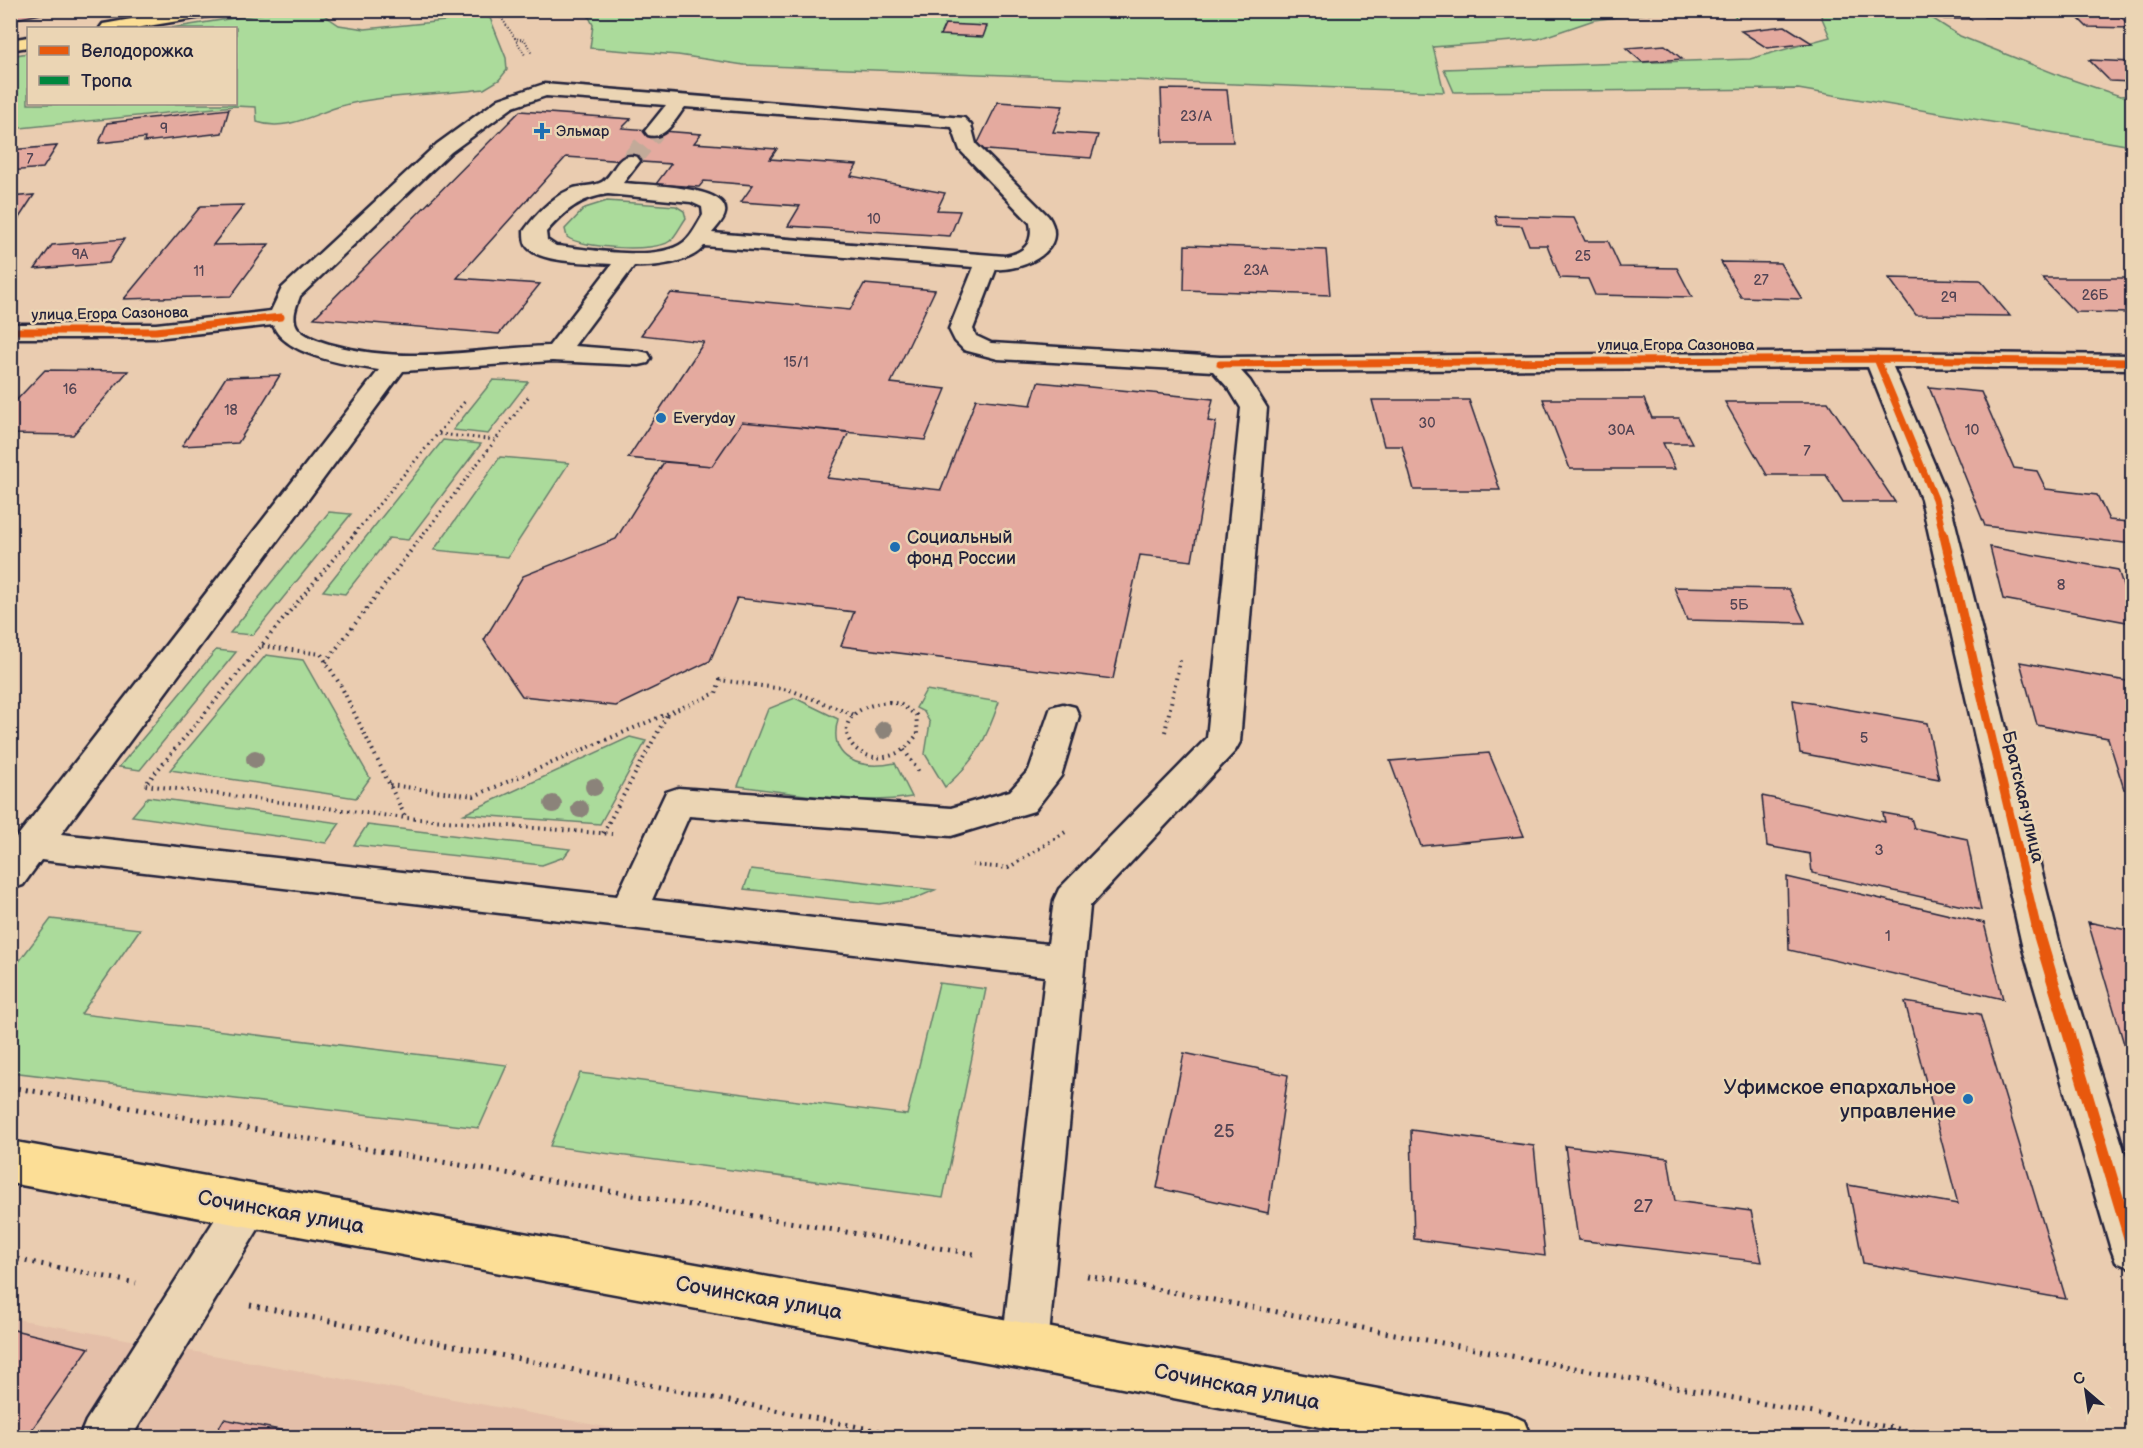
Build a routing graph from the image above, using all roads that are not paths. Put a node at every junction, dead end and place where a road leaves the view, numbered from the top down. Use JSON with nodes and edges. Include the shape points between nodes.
{"nodes":[{"id":1,"x":214,"y":10,"type":"edge"},
{"id":2,"x":115,"y":27,"type":"edge"},
{"id":3,"x":27,"y":42,"type":"edge"},
{"id":4,"x":10,"y":45,"type":"edge"},
{"id":5,"x":680,"y":100,"type":"junction"},
{"id":6,"x":655,"y":131,"type":"tunnel mouth"},
{"id":7,"x":630,"y":162,"type":"tunnel mouth"},
{"id":8,"x":608,"y":188,"type":"junction"},
{"id":9,"x":698,"y":239,"type":"junction"},
{"id":10,"x":628,"y":258,"type":"junction"},
{"id":11,"x":988,"y":261,"type":"junction"},
{"id":12,"x":281,"y":317,"type":"junction"},
{"id":13,"x":10,"y":331,"type":"edge"},
{"id":14,"x":559,"y":353,"type":"junction"},
{"id":15,"x":639,"y":358,"type":"dead end"},
{"id":16,"x":1877,"y":359,"type":"junction"},
{"id":17,"x":2133,"y":362,"type":"edge"},
{"id":18,"x":396,"y":364,"type":"junction"},
{"id":19,"x":1220,"y":364,"type":"junction"},
{"id":20,"x":1063,"y":716,"type":"dead end"},
{"id":21,"x":33,"y":845,"type":"junction"},
{"id":22,"x":10,"y":874,"type":"edge"},
{"id":23,"x":628,"y":912,"type":"junction"},
{"id":24,"x":1064,"y":962,"type":"junction"},
{"id":25,"x":10,"y":1162,"type":"edge"},
{"id":26,"x":248,"y":1206,"type":"junction"},
{"id":27,"x":2133,"y":1246,"type":"edge"},
{"id":28,"x":1024,"y":1346,"type":"junction"},
{"id":29,"x":103,"y":1437,"type":"edge"},
{"id":30,"x":1507,"y":1437,"type":"edge"}],
"edges":[{"from":1,"to":2,"type":"main road"},
{"from":3,"to":4,"type":"main road"},
{"from":5,"to":6,"type":"street"},
{"from":5,"to":11,"type":"street","via":[[957,122],[967,146],[1033,212],[1042,228],[1038,251],[1032,256],[1013,262]]},
{"from":5,"to":12,"type":"street","via":[[544,90],[506,103],[434,157],[290,293]]},
{"from":7,"to":8,"type":"street"},
{"from":8,"to":9,"type":"street","via":[[704,199],[714,209],[714,215]]},
{"from":8,"to":10,"type":"street","via":[[578,193],[561,202],[534,237],[536,243],[551,252]]},
{"from":9,"to":10,"type":"street","via":[[693,246],[672,256]]},
{"from":9,"to":11,"type":"street"},
{"from":10,"to":14,"type":"street"},
{"from":11,"to":19,"type":"street","name":"улица Егора Сазонова","via":[[962,328],[970,344],[981,349]]},
{"from":12,"to":13,"type":"street","name":"улица Егора Сазонова","via":[[156,331]]},
{"from":12,"to":18,"type":"street","via":[[293,337],[314,348]]},
{"from":14,"to":15,"type":"street"},
{"from":14,"to":18,"type":"street"},
{"from":16,"to":17,"type":"street","name":"улица Егора Сазонова"},
{"from":16,"to":19,"type":"street","name":"улица Егора Сазонова"},
{"from":16,"to":27,"type":"street","name":"Братская улица","via":[[1935,499],[2042,949]]},
{"from":18,"to":21,"type":"street"},
{"from":19,"to":24,"type":"street","via":[[1254,408],[1223,742],[1072,900]]},
{"from":20,"to":23,"type":"street","via":[[1044,776],[1022,801],[951,822],[678,802]]},
{"from":21,"to":22,"type":"street"},
{"from":21,"to":23,"type":"street"},
{"from":23,"to":24,"type":"street"},
{"from":24,"to":28,"type":"street"},
{"from":25,"to":26,"type":"main road","name":"Сочинская улица"},
{"from":26,"to":28,"type":"main road","name":"Сочинская улица"},
{"from":26,"to":29,"type":"street"},
{"from":28,"to":30,"type":"main road","name":"Сочинская улица"}]}
